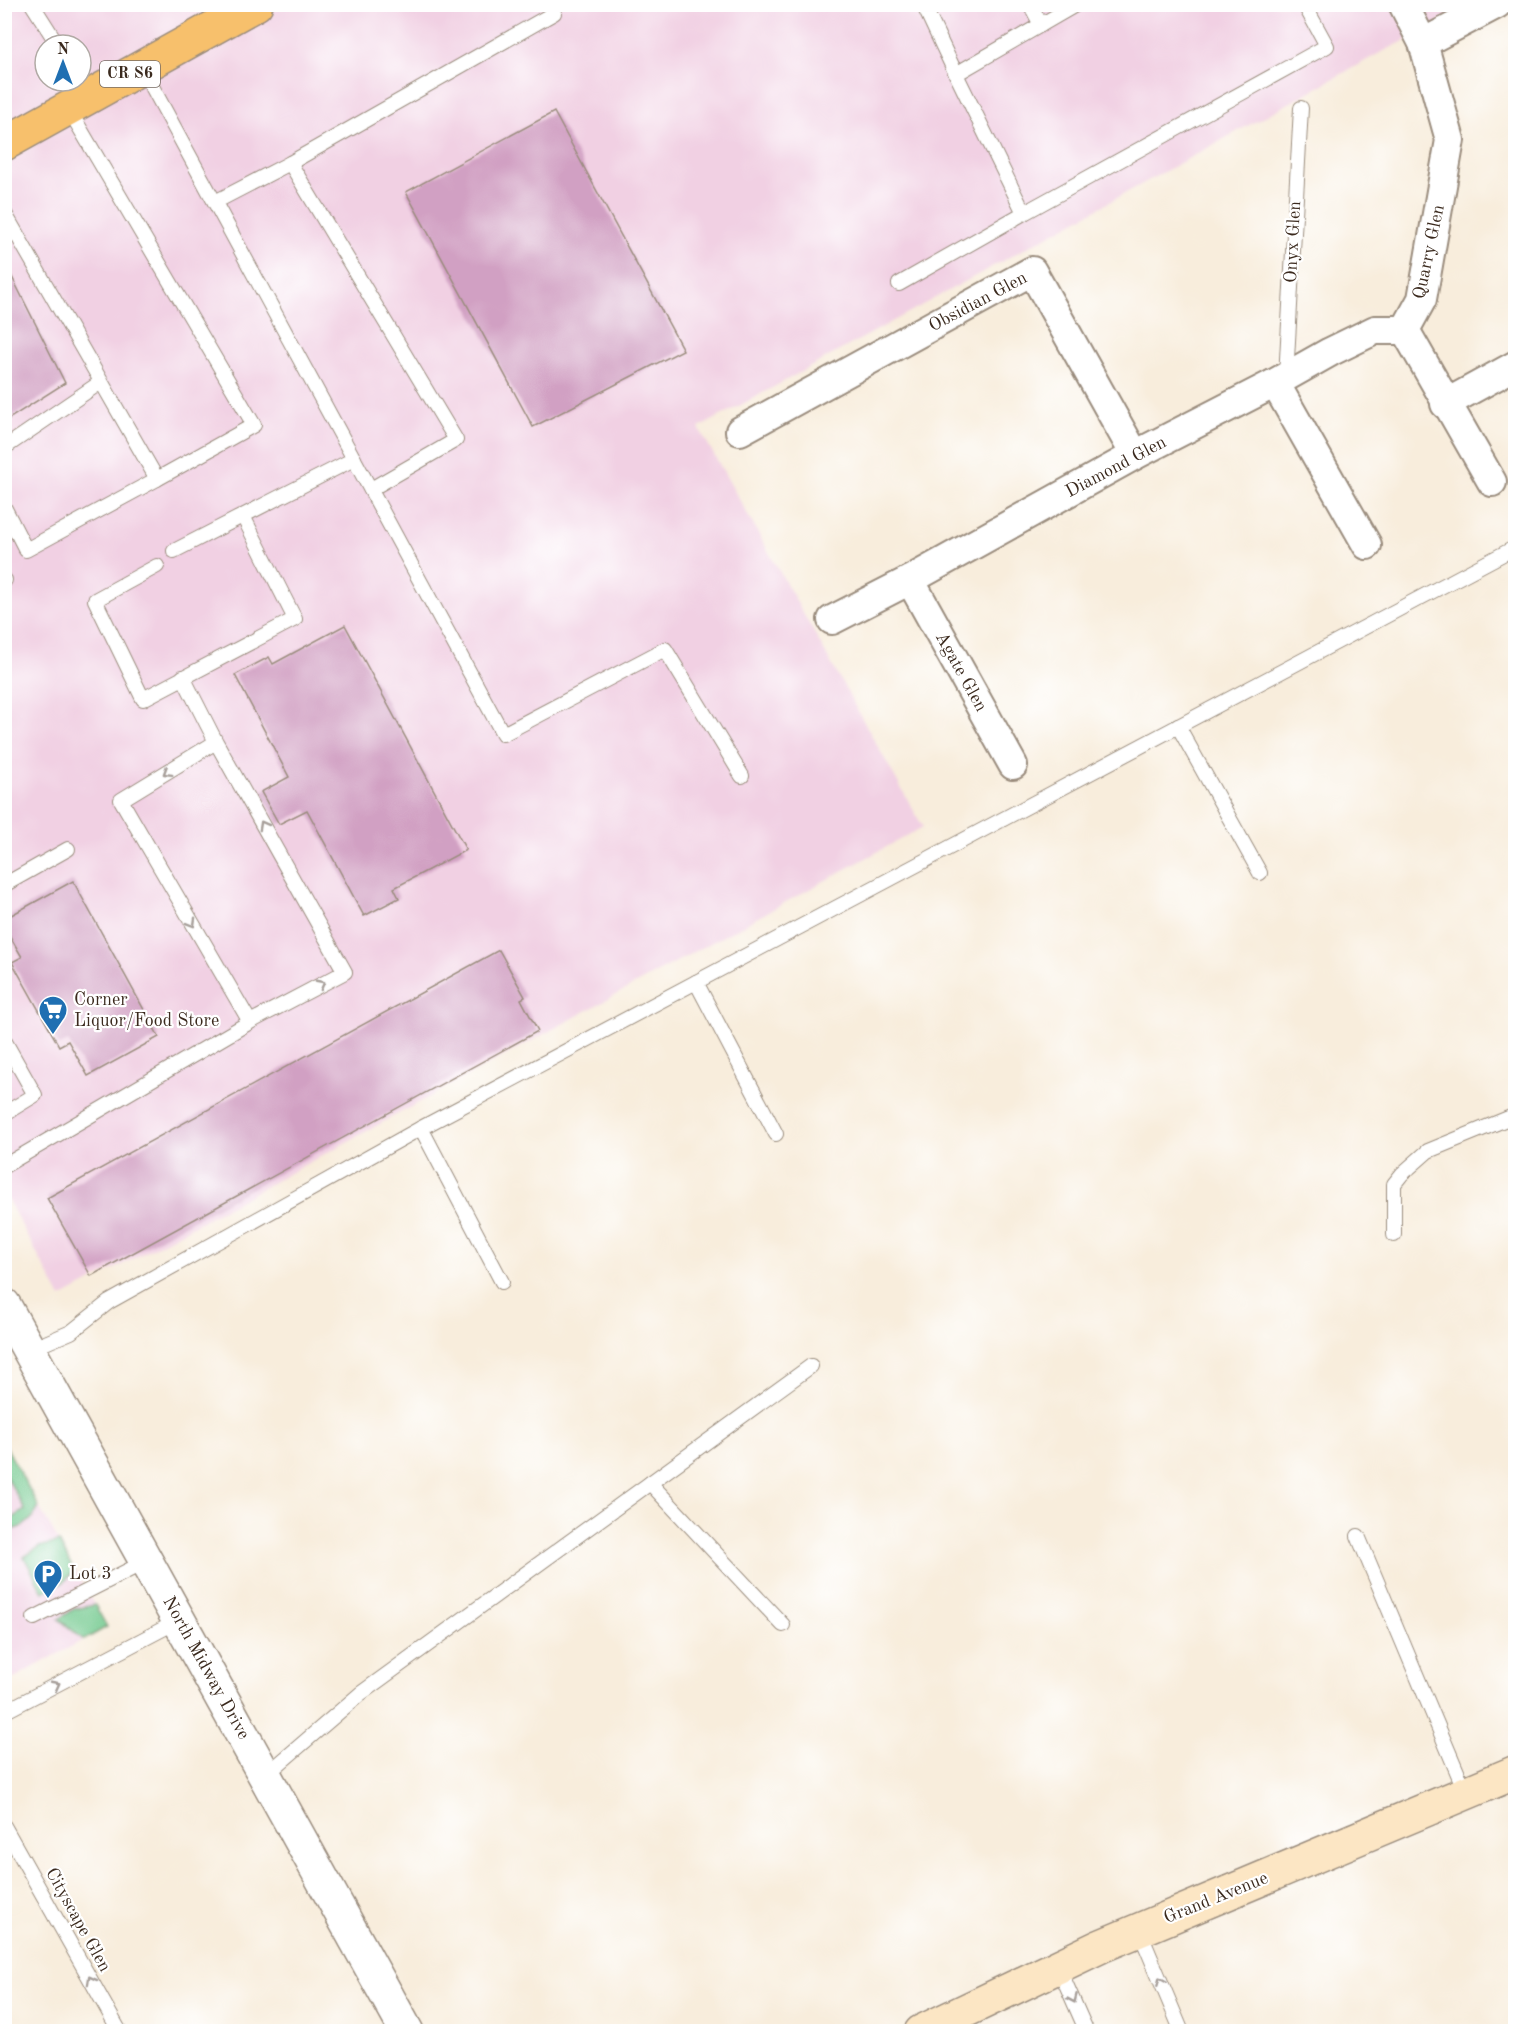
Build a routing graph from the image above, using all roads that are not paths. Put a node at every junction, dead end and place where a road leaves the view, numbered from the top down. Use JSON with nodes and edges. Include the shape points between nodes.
{"nodes":[{"id":1,"x":32,"y":4,"type":"edge"},
{"id":2,"x":256,"y":4,"type":"edge"},
{"id":3,"x":549,"y":4,"type":"edge"},
{"id":4,"x":922,"y":4,"type":"edge"},
{"id":5,"x":1029,"y":4,"type":"edge"},
{"id":6,"x":1077,"y":4,"type":"edge"},
{"id":7,"x":1304,"y":4,"type":"edge"},
{"id":8,"x":1403,"y":4,"type":"edge"},
{"id":9,"x":1497,"y":4,"type":"edge"},
{"id":10,"x":1041,"y":25,"type":"junction"},
{"id":11,"x":50,"y":33,"type":"edge"},
{"id":12,"x":1423,"y":44,"type":"junction"},
{"id":13,"x":142,"y":68,"type":"junction"},
{"id":14,"x":956,"y":74,"type":"junction"},
{"id":15,"x":80,"y":95,"type":"edge"},
{"id":16,"x":1301,"y":108,"type":"dead end"},
{"id":17,"x":4,"y":144,"type":"edge"},
{"id":18,"x":290,"y":163,"type":"junction"},
{"id":19,"x":215,"y":202,"type":"junction"},
{"id":20,"x":4,"y":212,"type":"edge"},
{"id":21,"x":1024,"y":213,"type":"junction"},
{"id":22,"x":899,"y":284,"type":"dead end"},
{"id":23,"x":1405,"y":330,"type":"junction"},
{"id":24,"x":1515,"y":364,"type":"edge"},
{"id":25,"x":1281,"y":380,"type":"junction"},
{"id":26,"x":101,"y":382,"type":"junction"},
{"id":27,"x":1445,"y":404,"type":"junction"},
{"id":28,"x":740,"y":431,"type":"dead end"},
{"id":29,"x":4,"y":448,"type":"edge"},
{"id":30,"x":1135,"y":455,"type":"junction"},
{"id":31,"x":354,"y":459,"type":"junction"},
{"id":32,"x":157,"y":479,"type":"junction"},
{"id":33,"x":1492,"y":482,"type":"dead end"},
{"id":34,"x":371,"y":489,"type":"junction"},
{"id":35,"x":4,"y":507,"type":"edge"},
{"id":36,"x":243,"y":516,"type":"junction"},
{"id":37,"x":1367,"y":545,"type":"dead end"},
{"id":38,"x":1515,"y":547,"type":"edge"},
{"id":39,"x":174,"y":551,"type":"dead end"},
{"id":40,"x":157,"y":566,"type":"dead end"},
{"id":41,"x":910,"y":580,"type":"junction"},
{"id":42,"x":832,"y":620,"type":"dead end"},
{"id":43,"x":183,"y":677,"type":"junction"},
{"id":44,"x":1178,"y":726,"type":"junction"},
{"id":45,"x":216,"y":742,"type":"junction"},
{"id":46,"x":1013,"y":765,"type":"dead end"},
{"id":47,"x":742,"y":776,"type":"dead end"},
{"id":48,"x":68,"y":849,"type":"dead end"},
{"id":49,"x":1260,"y":873,"type":"dead end"},
{"id":50,"x":4,"y":885,"type":"edge"},
{"id":51,"x":696,"y":982,"type":"junction"},
{"id":52,"x":250,"y":1022,"type":"junction"},
{"id":53,"x":4,"y":1040,"type":"edge"},
{"id":54,"x":4,"y":1114,"type":"edge"},
{"id":55,"x":1515,"y":1115,"type":"edge"},
{"id":56,"x":420,"y":1128,"type":"junction"},
{"id":57,"x":776,"y":1134,"type":"dead end"},
{"id":58,"x":4,"y":1166,"type":"edge"},
{"id":59,"x":1394,"y":1234,"type":"dead end"},
{"id":60,"x":502,"y":1282,"type":"dead end"},
{"id":61,"x":4,"y":1305,"type":"edge"},
{"id":62,"x":29,"y":1350,"type":"junction"},
{"id":63,"x":811,"y":1366,"type":"dead end"},
{"id":64,"x":650,"y":1483,"type":"junction"},
{"id":65,"x":1358,"y":1536,"type":"dead end"},
{"id":66,"x":147,"y":1561,"type":"junction"},
{"id":67,"x":34,"y":1618,"type":"dead end"},
{"id":68,"x":180,"y":1620,"type":"junction"},
{"id":69,"x":783,"y":1625,"type":"dead end"},
{"id":70,"x":4,"y":1712,"type":"edge"},
{"id":71,"x":1515,"y":1772,"type":"edge"},
{"id":72,"x":266,"y":1775,"type":"junction"},
{"id":73,"x":1466,"y":1794,"type":"junction"},
{"id":74,"x":4,"y":1826,"type":"edge"},
{"id":75,"x":1138,"y":1930,"type":"junction"},
{"id":76,"x":1058,"y":1966,"type":"junction"},
{"id":77,"x":120,"y":2031,"type":"edge"},
{"id":78,"x":407,"y":2031,"type":"edge"},
{"id":79,"x":921,"y":2031,"type":"edge"},
{"id":80,"x":1088,"y":2031,"type":"edge"},
{"id":81,"x":1182,"y":2031,"type":"edge"}],
"edges":[{"from":1,"to":11,"type":"lane"},
{"from":2,"to":13,"type":"main road","number":"CR S6"},
{"from":3,"to":18,"type":"lane","via":[[554,13]]},
{"from":4,"to":14,"type":"lane"},
{"from":5,"to":10,"type":"lane"},
{"from":6,"to":10,"type":"lane"},
{"from":7,"to":21,"type":"lane","via":[[1327,46]]},
{"from":8,"to":12,"type":"street","name":"Quarry Glen"},
{"from":9,"to":12,"type":"street"},
{"from":10,"to":14,"type":"lane"},
{"from":12,"to":23,"type":"street","name":"Quarry Glen","via":[[1450,140],[1422,299]]},
{"from":13,"to":15,"type":"main road","number":"CR S6"},
{"from":13,"to":19,"type":"lane"},
{"from":14,"to":21,"type":"lane"},
{"from":15,"to":17,"type":"main road","number":"CR S6"},
{"from":15,"to":32,"type":"lane","via":[[254,425]]},
{"from":16,"to":25,"type":"lane","name":"Onyx Glen"},
{"from":18,"to":19,"type":"lane"},
{"from":18,"to":34,"type":"lane","via":[[456,440]]},
{"from":19,"to":31,"type":"lane"},
{"from":20,"to":26,"type":"lane"},
{"from":21,"to":22,"type":"lane"},
{"from":23,"to":25,"type":"street","name":"Diamond Glen","via":[[1375,330]]},
{"from":23,"to":27,"type":"street"},
{"from":24,"to":27,"type":"street"},
{"from":25,"to":30,"type":"street","name":"Diamond Glen"},
{"from":25,"to":37,"type":"street"},
{"from":26,"to":29,"type":"lane"},
{"from":26,"to":32,"type":"lane"},
{"from":27,"to":33,"type":"street"},
{"from":28,"to":30,"type":"street","name":"Obsidian Glen","via":[[1032,271]]},
{"from":30,"to":41,"type":"street","name":"Diamond Glen"},
{"from":31,"to":34,"type":"lane"},
{"from":31,"to":36,"type":"lane"},
{"from":32,"to":35,"type":"lane","via":[[26,550]]},
{"from":34,"to":47,"type":"lane","via":[[503,734],[665,649]]},
{"from":36,"to":39,"type":"lane"},
{"from":36,"to":43,"type":"lane","via":[[295,619]]},
{"from":38,"to":44,"type":"lane"},
{"from":40,"to":43,"type":"lane","via":[[95,600],[143,699]]},
{"from":41,"to":42,"type":"street","name":"Diamond Glen"},
{"from":41,"to":46,"type":"street","name":"Agate Glen"},
{"from":43,"to":45,"type":"lane"},
{"from":44,"to":49,"type":"lane"},
{"from":44,"to":51,"type":"lane"},
{"from":45,"to":52,"type":"lane","one_way":true,"via":[[121,800]]},
{"from":52,"to":45,"type":"lane","one_way":true,"via":[[345,972]]},
{"from":48,"to":50,"type":"lane"},
{"from":51,"to":56,"type":"lane"},
{"from":51,"to":57,"type":"lane"},
{"from":52,"to":58,"type":"lane"},
{"from":53,"to":54,"type":"lane","via":[[35,1095]]},
{"from":55,"to":59,"type":"lane","via":[[1428,1150],[1402,1174],[1394,1184]]},
{"from":56,"to":60,"type":"lane"},
{"from":56,"to":62,"type":"lane","via":[[109,1302],[71,1332]]},
{"from":61,"to":62,"type":"street","name":"North Midway Drive"},
{"from":62,"to":66,"type":"street","name":"North Midway Drive"},
{"from":63,"to":64,"type":"lane"},
{"from":64,"to":69,"type":"lane"},
{"from":64,"to":72,"type":"lane","via":[[360,1694]]},
{"from":65,"to":73,"type":"lane"},
{"from":66,"to":67,"type":"lane"},
{"from":66,"to":68,"type":"street","name":"North Midway Drive"},
{"from":70,"to":68,"type":"lane","one_way":true},
{"from":68,"to":72,"type":"street","name":"North Midway Drive"},
{"from":71,"to":73,"type":"main road","name":"Grand Avenue"},
{"from":72,"to":78,"type":"street","name":"North Midway Drive"},
{"from":73,"to":75,"type":"main road","name":"Grand Avenue"},
{"from":77,"to":74,"type":"lane","name":"Cityscape Glen","one_way":true},
{"from":75,"to":76,"type":"main road","name":"Grand Avenue"},
{"from":81,"to":75,"type":"lane","one_way":true},
{"from":76,"to":79,"type":"main road","name":"Grand Avenue"},
{"from":76,"to":80,"type":"lane","one_way":true}]}
